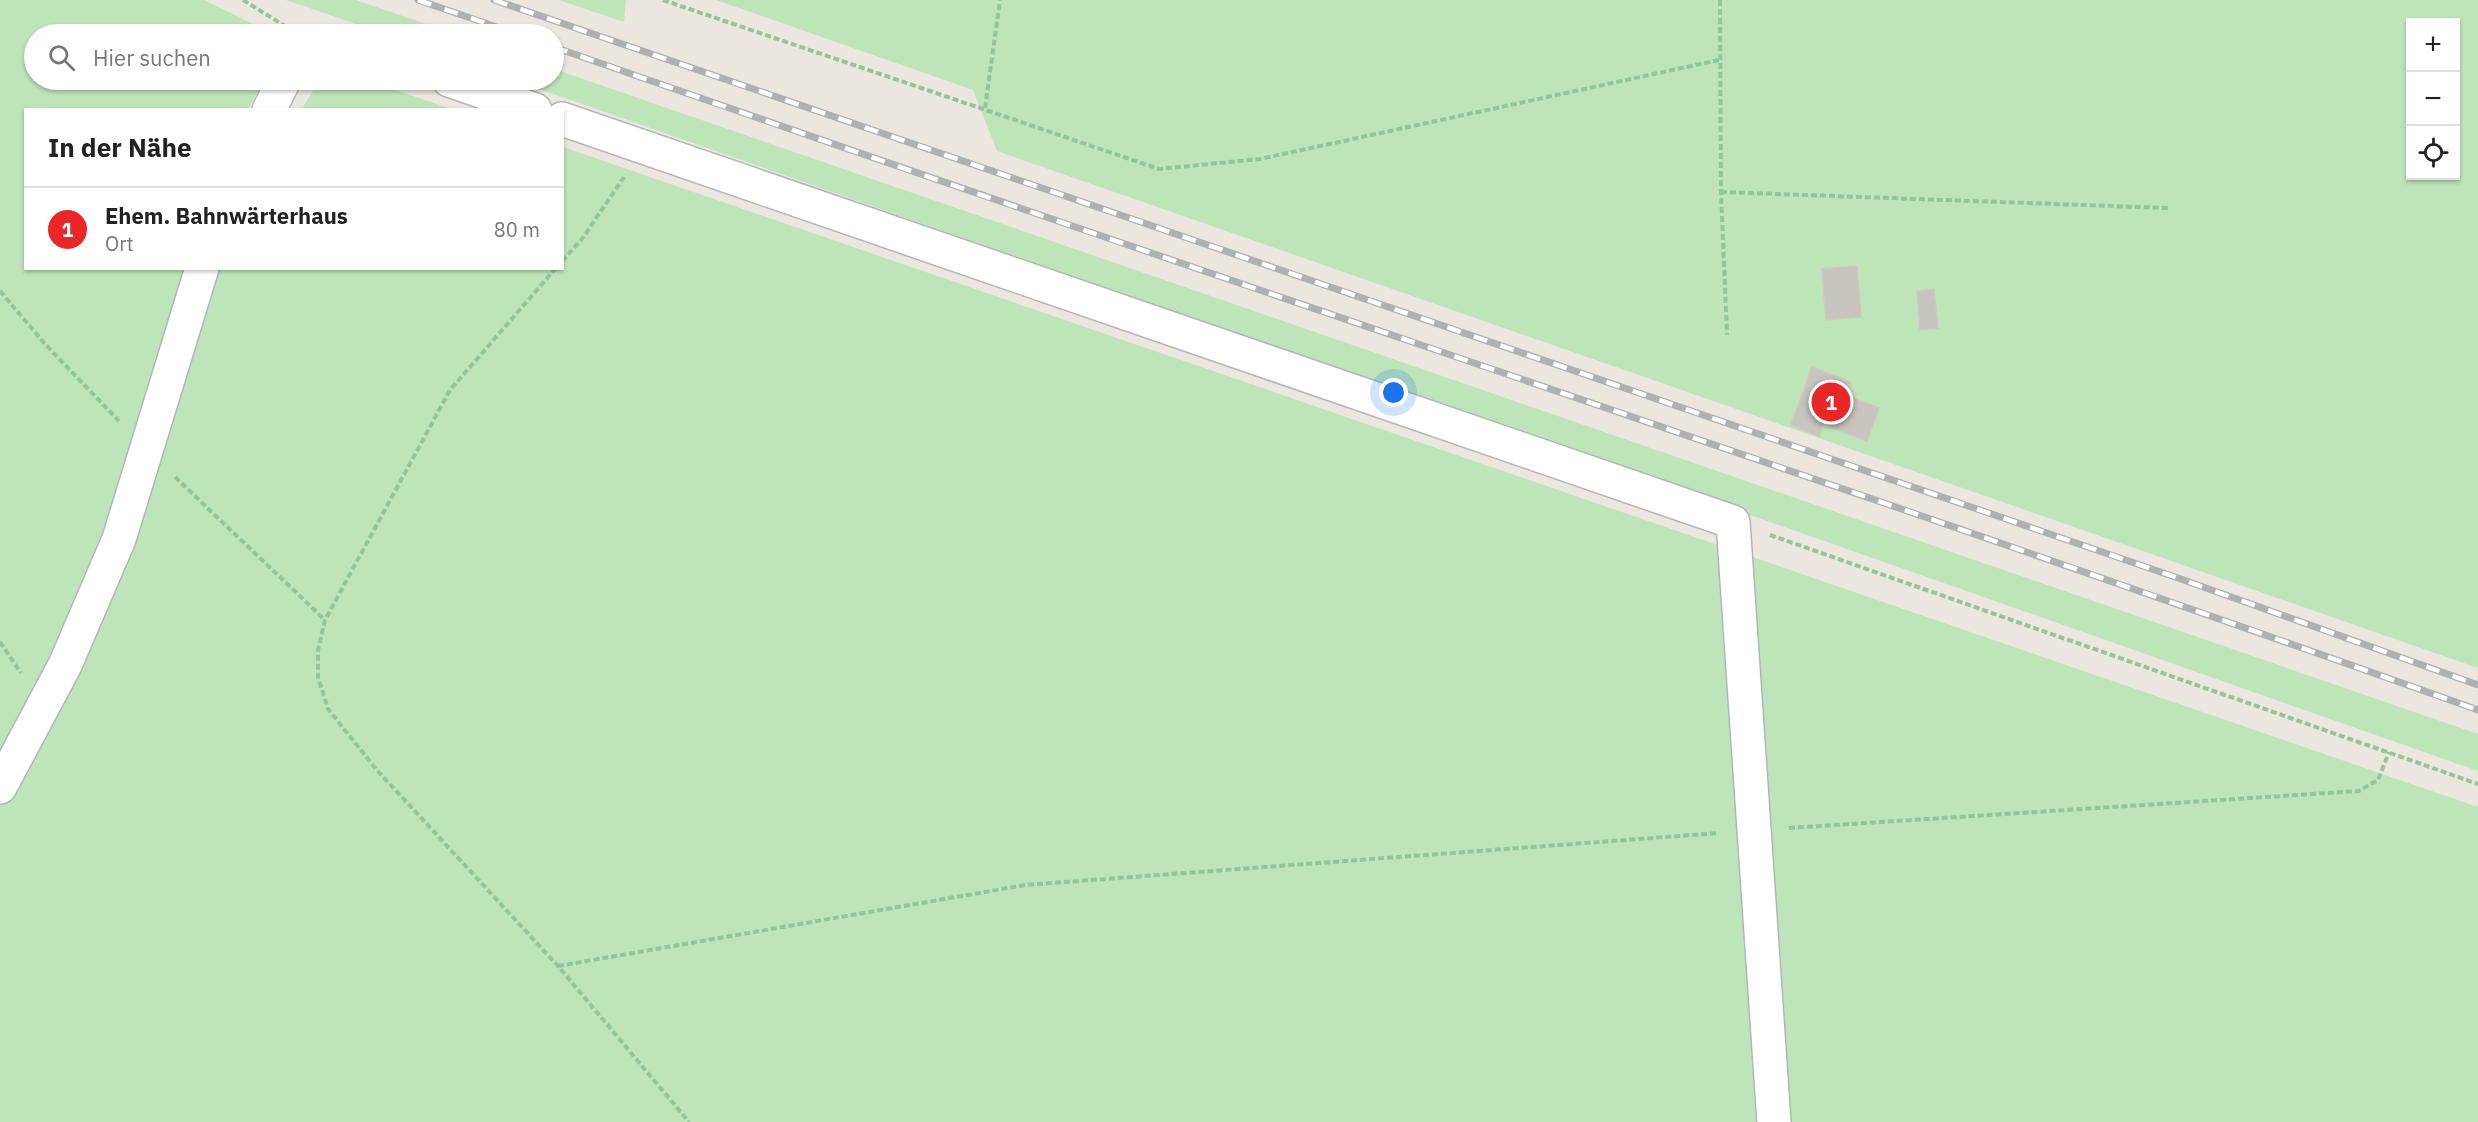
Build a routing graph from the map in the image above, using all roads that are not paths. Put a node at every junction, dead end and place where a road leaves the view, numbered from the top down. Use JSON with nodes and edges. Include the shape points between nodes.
{"nodes":[{"id":1,"x":279,"y":90,"type":"edge"},
{"id":2,"x":477,"y":90,"type":"edge"},
{"id":3,"x":270,"y":108,"type":"edge"},
{"id":4,"x":528,"y":108,"type":"edge"},
{"id":5,"x":564,"y":120,"type":"edge"},
{"id":6,"x":201,"y":270,"type":"edge"},
{"id":7,"x":0,"y":787,"type":"edge"},
{"id":8,"x":1774,"y":1122,"type":"edge"}],
"edges":[{"from":1,"to":3,"type":"street"},
{"from":2,"to":4,"type":"street"},
{"from":5,"to":8,"type":"street","via":[[1732,522]]},
{"from":6,"to":7,"type":"street","via":[[119,539],[65,665]]}]}
